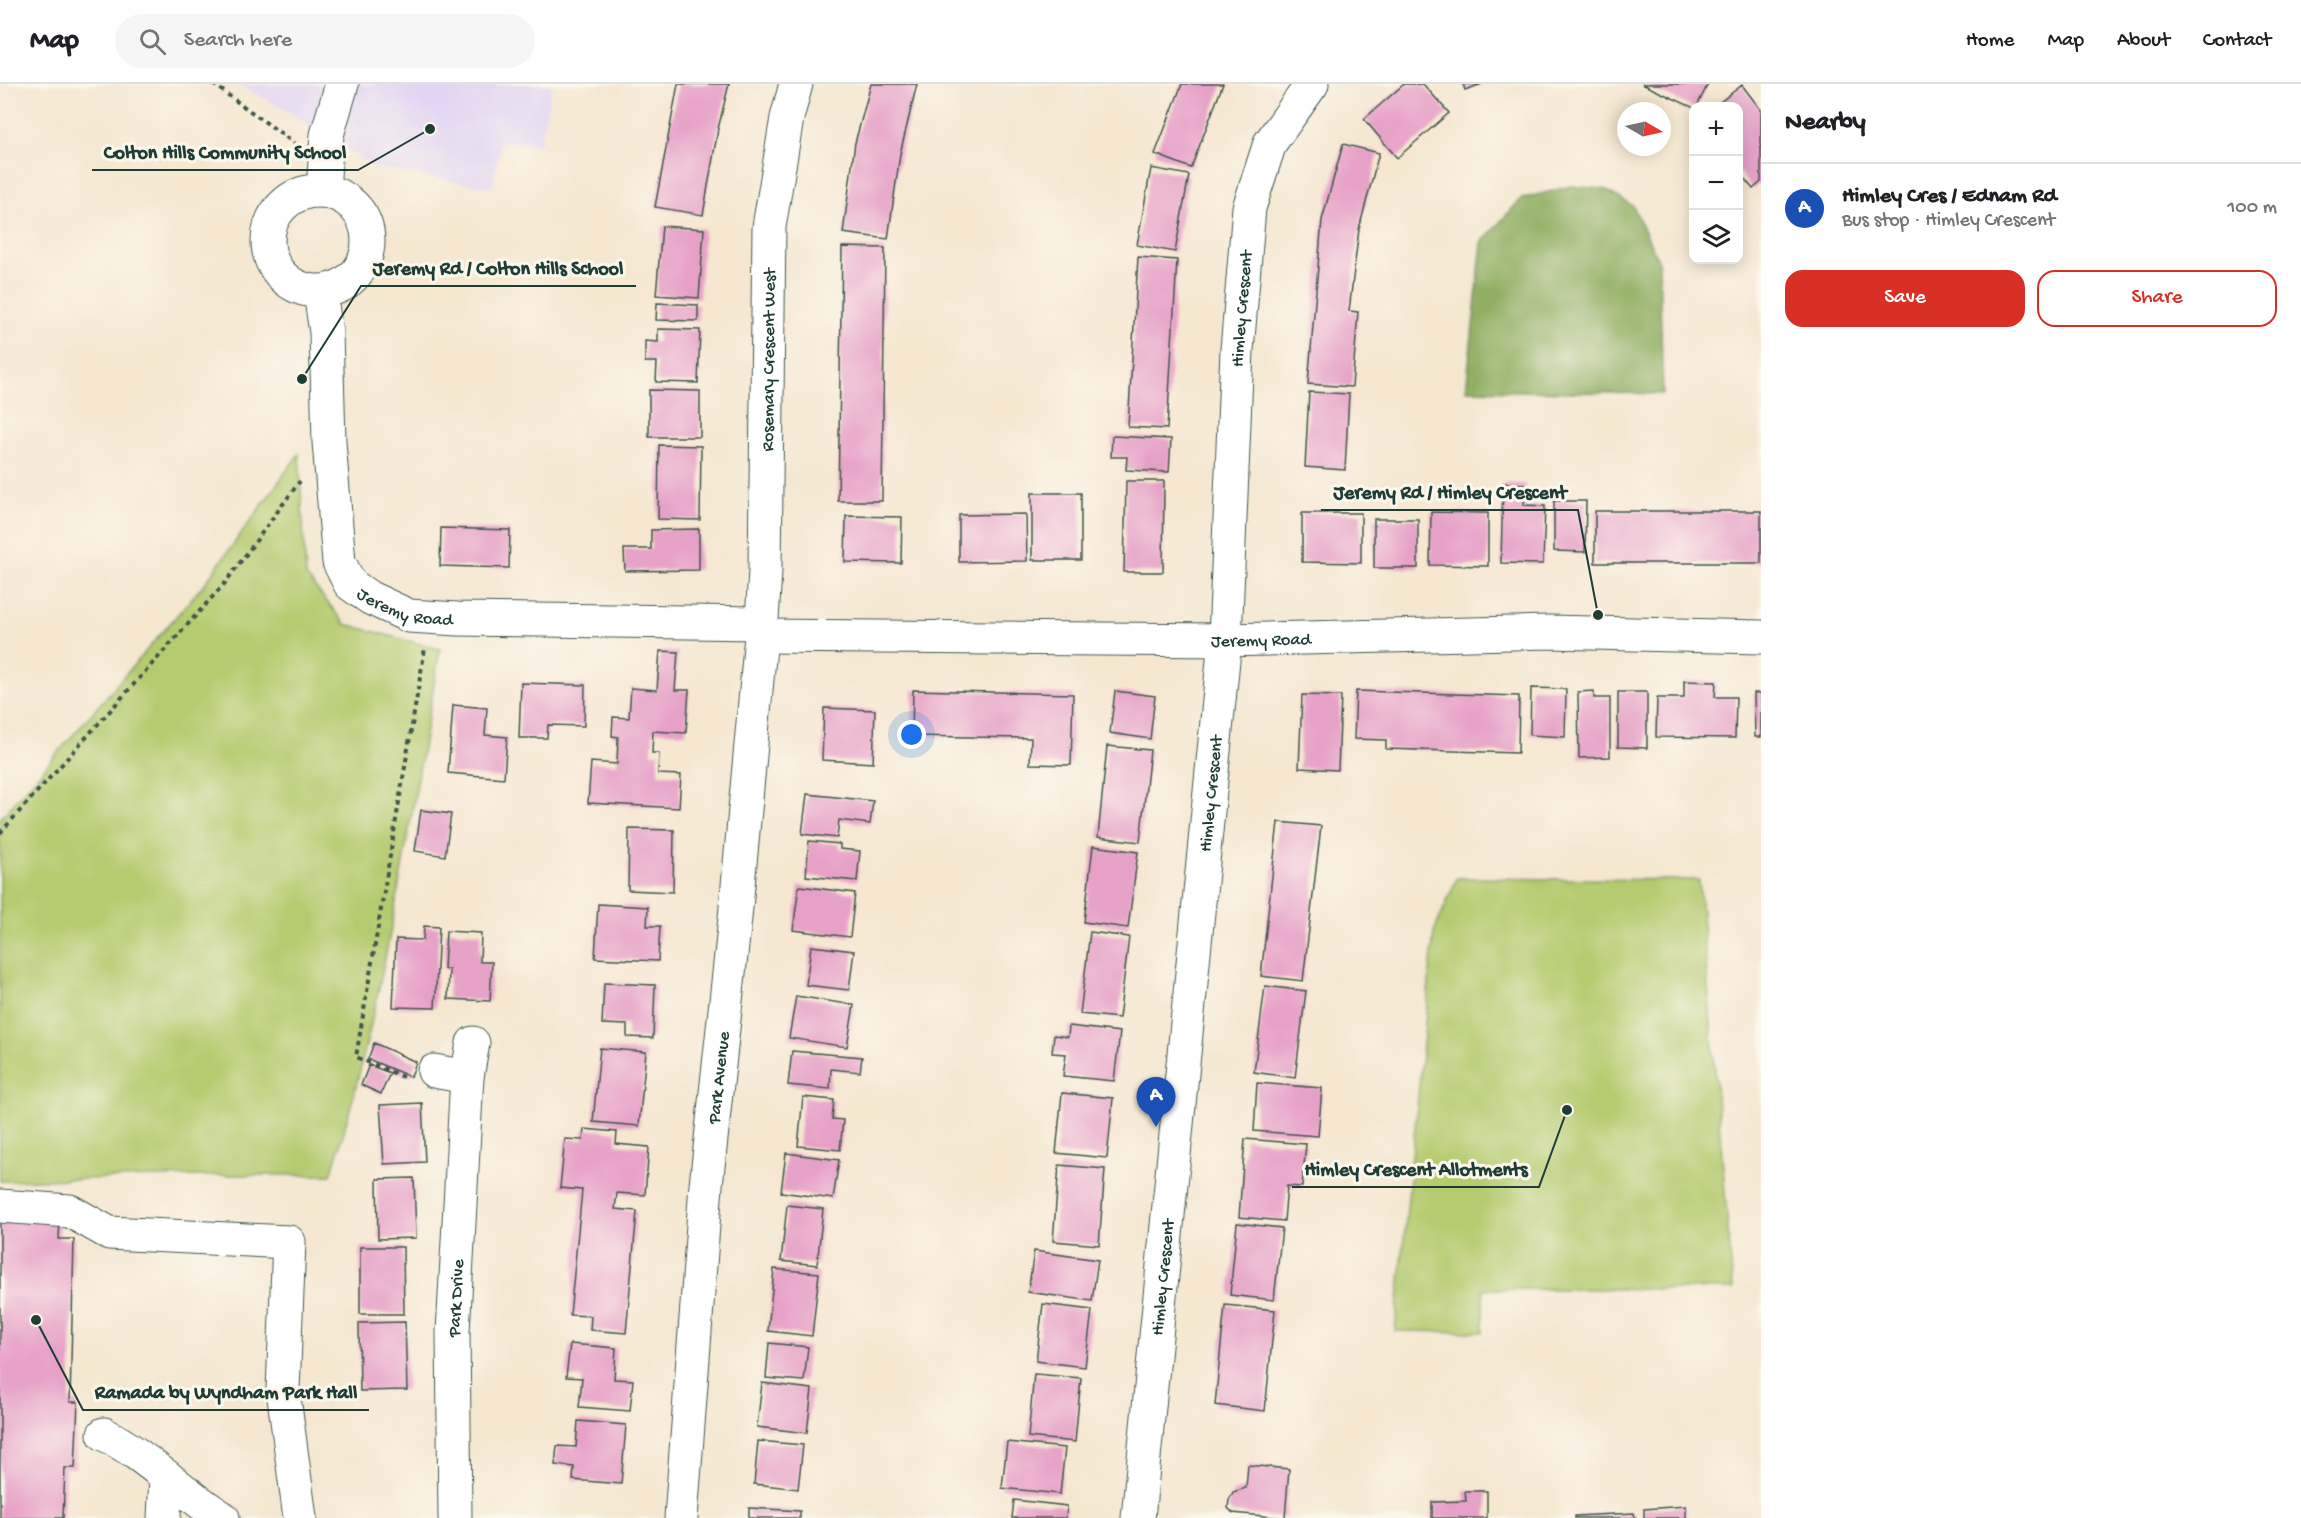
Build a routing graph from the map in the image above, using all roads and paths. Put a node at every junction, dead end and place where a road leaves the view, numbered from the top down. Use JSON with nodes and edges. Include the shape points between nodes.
{"nodes":[{"id":1,"x":213,"y":84,"type":"edge"},
{"id":2,"x":342,"y":84,"type":"edge"},
{"id":3,"x":796,"y":84,"type":"edge"},
{"id":4,"x":1312,"y":84,"type":"edge"},
{"id":5,"x":323,"y":177,"type":"junction"},
{"id":6,"x":320,"y":292,"type":"junction"},
{"id":7,"x":329,"y":442,"type":"junction"},
{"id":8,"x":430,"y":618,"type":"junction"},
{"id":9,"x":761,"y":629,"type":"junction"},
{"id":10,"x":1761,"y":637,"type":"edge"},
{"id":11,"x":1225,"y":640,"type":"junction"},
{"id":12,"x":0,"y":833,"type":"edge"},
{"id":13,"x":473,"y":1043,"type":"dead end"},
{"id":14,"x":422,"y":1076,"type":"joint"},
{"id":15,"x":467,"y":1077,"type":"junction"},
{"id":16,"x":0,"y":1206,"type":"edge"},
{"id":17,"x":104,"y":1434,"type":"dead end"},
{"id":18,"x":166,"y":1476,"type":"junction"},
{"id":19,"x":164,"y":1518,"type":"edge"},
{"id":20,"x":223,"y":1518,"type":"edge"},
{"id":21,"x":300,"y":1518,"type":"edge"},
{"id":22,"x":455,"y":1518,"type":"edge"},
{"id":23,"x":681,"y":1518,"type":"edge"},
{"id":24,"x":1138,"y":1518,"type":"edge"}],
"edges":[{"from":1,"to":5,"type":"path"},
{"from":2,"to":5,"type":"street","via":[[327,135]]},
{"from":3,"to":9,"type":"street","name":"Rosemary Crescent West","via":[[770,227]]},
{"from":4,"to":11,"type":"street","name":"Himley Crescent","via":[[1270,143],[1249,208],[1237,350]]},
{"from":5,"to":6,"type":"street","via":[[360,211],[368,231],[368,253],[358,272],[341,286]]},
{"from":5,"to":6,"type":"street","via":[[288,200],[275,213],[268,230],[268,249],[274,266],[286,280],[302,289]]},
{"from":6,"to":7,"type":"street","name":"Jeremy Road","via":[[326,332]]},
{"from":7,"to":8,"type":"street","name":"Jeremy Road","via":[[339,562],[350,584],[409,616]]},
{"from":7,"to":12,"type":"path","via":[[225,584]]},
{"from":8,"to":9,"type":"street","name":"Jeremy Road"},
{"from":8,"to":14,"type":"path","via":[[356,1057]]},
{"from":9,"to":11,"type":"street","name":"Jeremy Road"},
{"from":9,"to":23,"type":"street","name":"Park Avenue","via":[[735,918],[705,1185]]},
{"from":10,"to":11,"type":"street","name":"Jeremy Road","via":[[1549,632]]},
{"from":11,"to":24,"type":"street","name":"Himley Crescent"},
{"from":13,"to":15,"type":"street","name":"Park Drive"},
{"from":14,"to":15,"type":"street"},
{"from":15,"to":22,"type":"street","name":"Park Drive","via":[[453,1332]]},
{"from":16,"to":21,"type":"street","via":[[70,1211],[109,1233],[289,1242],[283,1390]]},
{"from":17,"to":18,"type":"street","via":[[128,1446]]},
{"from":18,"to":19,"type":"street"},
{"from":18,"to":20,"type":"street"}]}
